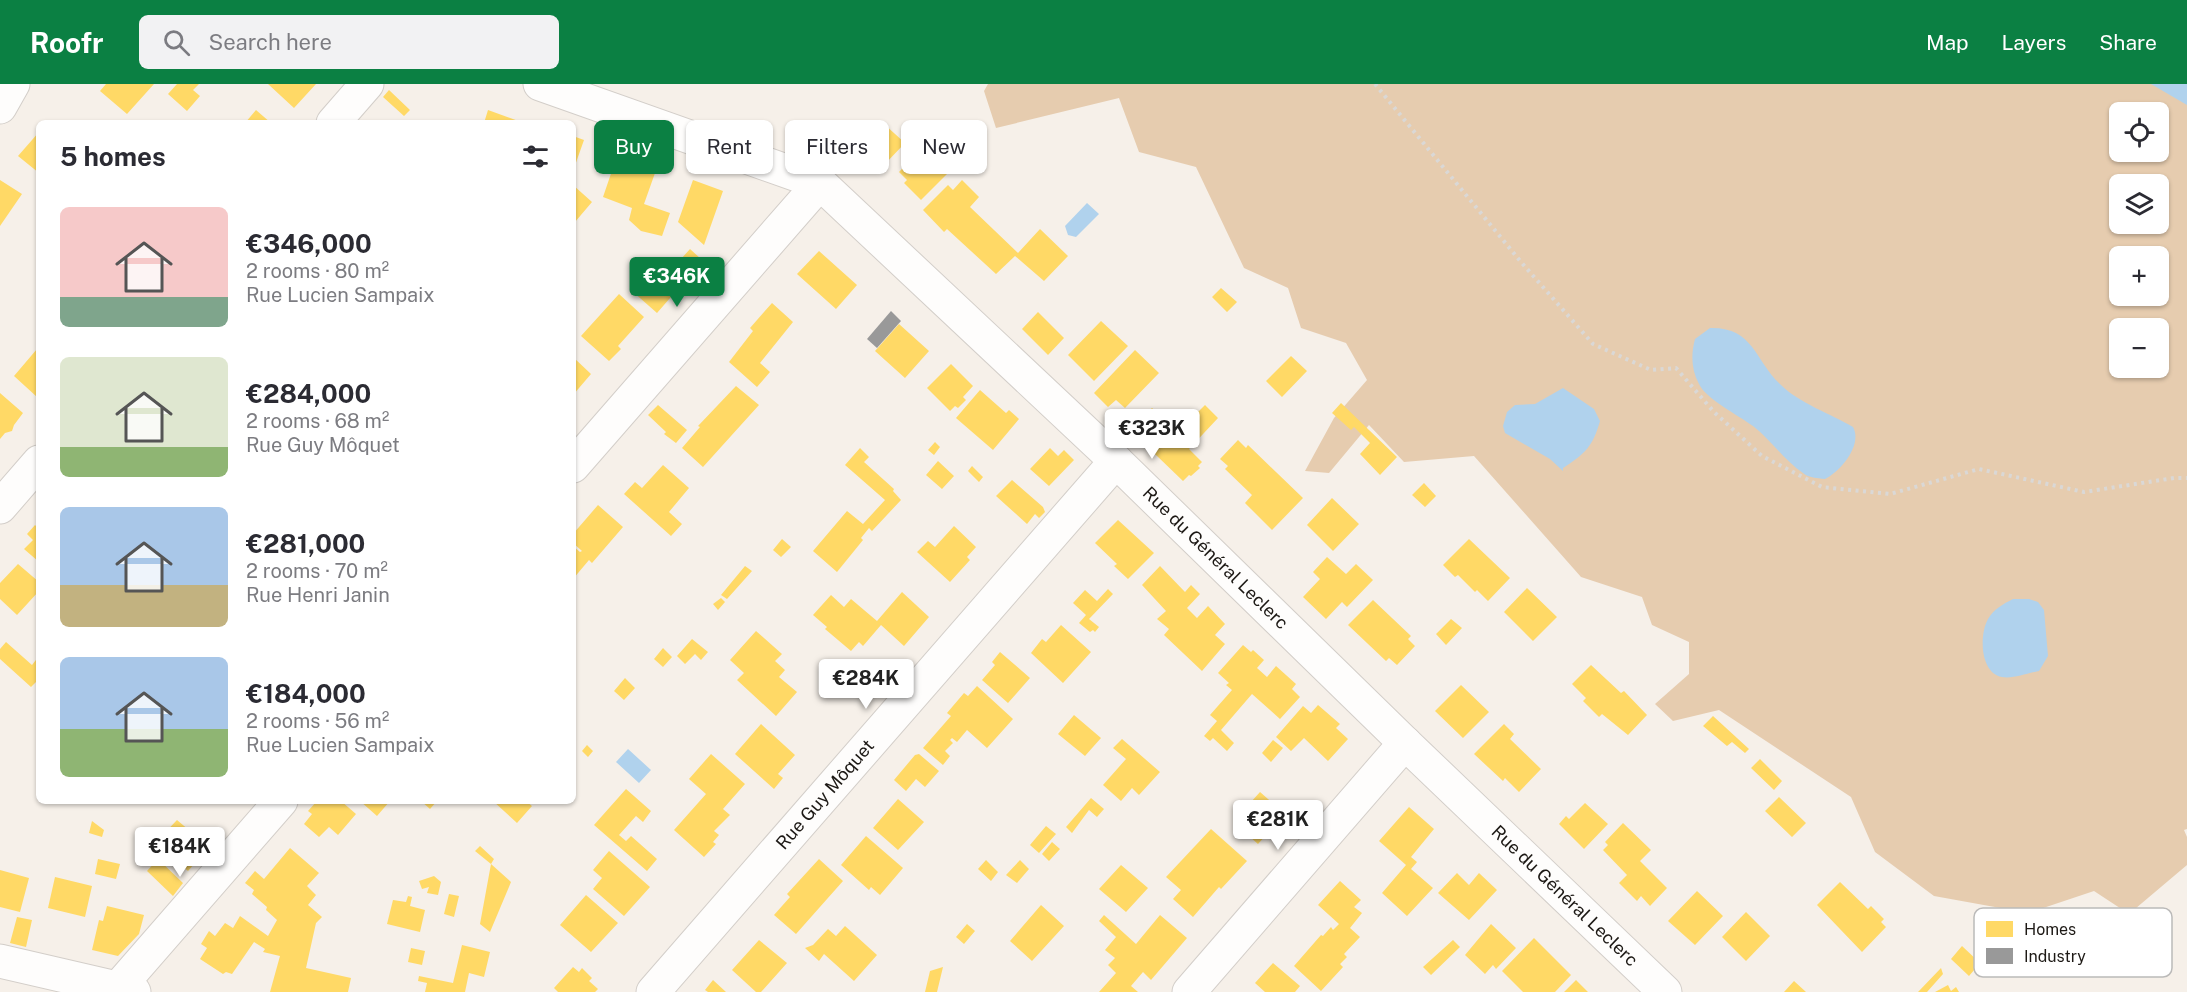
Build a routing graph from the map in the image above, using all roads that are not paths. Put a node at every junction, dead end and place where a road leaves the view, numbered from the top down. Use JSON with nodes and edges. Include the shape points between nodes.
{"nodes":[{"id":1,"x":13,"y":84,"type":"edge"},
{"id":2,"x":367,"y":84,"type":"edge"},
{"id":3,"x":540,"y":84,"type":"edge"},
{"id":4,"x":0,"y":107,"type":"edge"},
{"id":5,"x":336,"y":120,"type":"edge"},
{"id":6,"x":820,"y":183,"type":"junction"},
{"id":7,"x":1116,"y":461,"type":"junction"},
{"id":8,"x":576,"y":463,"type":"edge"},
{"id":9,"x":36,"y":465,"type":"edge"},
{"id":10,"x":0,"y":507,"type":"edge"},
{"id":11,"x":1405,"y":743,"type":"junction"},
{"id":12,"x":279,"y":804,"type":"edge"},
{"id":13,"x":0,"y":962,"type":"edge"},
{"id":14,"x":126,"y":990,"type":"edge"},
{"id":15,"x":653,"y":992,"type":"edge"},
{"id":16,"x":1189,"y":992,"type":"edge"},
{"id":17,"x":1665,"y":992,"type":"edge"}],
"edges":[{"from":1,"to":4,"type":"street"},
{"from":2,"to":5,"type":"street"},
{"from":3,"to":6,"type":"street","name":"Rue du Général Leclerc"},
{"from":6,"to":7,"type":"street","name":"Rue du Général Leclerc"},
{"from":6,"to":8,"type":"street"},
{"from":7,"to":11,"type":"street","name":"Rue du Général Leclerc"},
{"from":7,"to":15,"type":"street","name":"Rue Guy Môquet"},
{"from":9,"to":10,"type":"street"},
{"from":11,"to":16,"type":"street"},
{"from":11,"to":17,"type":"street","name":"Rue du Général Leclerc"},
{"from":12,"to":14,"type":"street"},
{"from":13,"to":14,"type":"street"}]}
